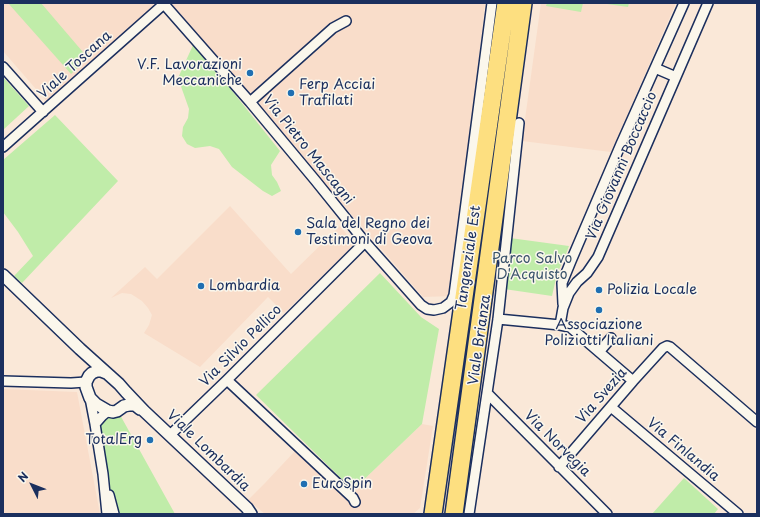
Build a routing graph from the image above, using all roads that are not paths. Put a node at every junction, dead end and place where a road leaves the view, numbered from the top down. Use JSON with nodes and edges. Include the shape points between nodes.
{"nodes":[{"id":1,"x":164,"y":3,"type":"edge"},
{"id":2,"x":492,"y":3,"type":"edge"},
{"id":3,"x":506,"y":3,"type":"edge"},
{"id":4,"x":523,"y":3,"type":"edge"},
{"id":5,"x":684,"y":3,"type":"edge"},
{"id":6,"x":708,"y":3,"type":"edge"},
{"id":7,"x":346,"y":20,"type":"dead end"},
{"id":8,"x":3,"y":67,"type":"edge"},
{"id":9,"x":655,"y":68,"type":"junction"},
{"id":10,"x":676,"y":77,"type":"junction"},
{"id":11,"x":250,"y":102,"type":"junction"},
{"id":12,"x":43,"y":112,"type":"junction"},
{"id":13,"x":519,"y":123,"type":"dead end"},
{"id":14,"x":3,"y":147,"type":"edge"},
{"id":15,"x":365,"y":242,"type":"junction"},
{"id":16,"x":3,"y":275,"type":"edge"},
{"id":17,"x":563,"y":308,"type":"junction"},
{"id":18,"x":498,"y":319,"type":"junction"},
{"id":19,"x":560,"y":325,"type":"junction"},
{"id":20,"x":611,"y":338,"type":"dead end"},
{"id":21,"x":80,"y":349,"type":"junction"},
{"id":22,"x":599,"y":352,"type":"junction"},
{"id":23,"x":106,"y":373,"type":"junction"},
{"id":24,"x":88,"y":379,"type":"junction"},
{"id":25,"x":227,"y":380,"type":"junction"},
{"id":26,"x":3,"y":381,"type":"edge"},
{"id":27,"x":633,"y":381,"type":"junction"},
{"id":28,"x":126,"y":392,"type":"junction"},
{"id":29,"x":486,"y":393,"type":"junction"},
{"id":30,"x":90,"y":398,"type":"junction"},
{"id":31,"x":124,"y":406,"type":"junction"},
{"id":32,"x":611,"y":407,"type":"junction"},
{"id":33,"x":108,"y":411,"type":"junction"},
{"id":34,"x":144,"y":411,"type":"junction"},
{"id":35,"x":757,"y":422,"type":"edge"},
{"id":36,"x":95,"y":424,"type":"junction"},
{"id":37,"x":170,"y":435,"type":"junction"},
{"id":38,"x":559,"y":467,"type":"junction"},
{"id":39,"x":103,"y":474,"type":"junction"},
{"id":40,"x":355,"y":502,"type":"dead end"},
{"id":41,"x":106,"y":514,"type":"edge"},
{"id":42,"x":114,"y":514,"type":"edge"},
{"id":43,"x":251,"y":514,"type":"edge"},
{"id":44,"x":433,"y":514,"type":"edge"},
{"id":45,"x":454,"y":514,"type":"edge"},
{"id":46,"x":469,"y":514,"type":"edge"},
{"id":47,"x":607,"y":514,"type":"edge"},
{"id":48,"x":738,"y":514,"type":"edge"}],
"edges":[{"from":1,"to":11,"type":"street","name":"Via Pietro Mascagni"},
{"from":1,"to":12,"type":"street","name":"Viale Toscana"},
{"from":2,"to":15,"type":"street","name":"Via Pietro Mascagni","via":[[454,295],[451,302],[443,308],[434,310],[421,305]]},
{"from":3,"to":44,"type":"highway","name":"Tangenziale Est"},
{"from":4,"to":45,"type":"highway","name":"Tangenziale Est"},
{"from":5,"to":9,"type":"street","name":"Via Giovanni Boccaccio"},
{"from":6,"to":10,"type":"street","name":"Via Giovanni Boccaccio"},
{"from":7,"to":11,"type":"street","via":[[333,28]]},
{"from":8,"to":12,"type":"street"},
{"from":9,"to":10,"type":"street"},
{"from":9,"to":17,"type":"street","name":"Via Giovanni Boccaccio","via":[[562,283]]},
{"from":10,"to":17,"type":"street","name":"Via Giovanni Boccaccio","via":[[598,257],[572,288]]},
{"from":11,"to":15,"type":"street","name":"Via Pietro Mascagni"},
{"from":12,"to":14,"type":"street","name":"Viale Toscana"},
{"from":13,"to":18,"type":"street","name":"Viale Brianza"},
{"from":15,"to":25,"type":"street","name":"Via Silvio Pellico"},
{"from":16,"to":21,"type":"street","name":"Viale Lombardia"},
{"from":17,"to":19,"type":"street"},
{"from":18,"to":19,"type":"street"},
{"from":18,"to":29,"type":"street","name":"Viale Brianza"},
{"from":19,"to":22,"type":"street","via":[[570,328]]},
{"from":20,"to":22,"type":"street"},
{"from":21,"to":23,"type":"street","name":"Viale Lombardia"},
{"from":21,"to":24,"type":"street","name":"Viale Lombardia","via":[[89,363]]},
{"from":22,"to":27,"type":"street"},
{"from":23,"to":24,"type":"street","via":[[97,371]]},
{"from":23,"to":28,"type":"street","name":"Viale Lombardia"},
{"from":24,"to":26,"type":"street","via":[[71,383]]},
{"from":24,"to":30,"type":"street","name":"Viale Lombardia","via":[[86,388]]},
{"from":25,"to":37,"type":"street","name":"Via Silvio Pellico"},
{"from":25,"to":40,"type":"street"},
{"from":27,"to":32,"type":"street","name":"Via Svezia"},
{"from":27,"to":35,"type":"street","name":"Via Svezia","via":[[667,346]]},
{"from":28,"to":31,"type":"street"},
{"from":28,"to":34,"type":"street","name":"Viale Lombardia"},
{"from":29,"to":38,"type":"street","name":"Via Norvegia"},
{"from":29,"to":46,"type":"street","name":"Viale Brianza"},
{"from":30,"to":33,"type":"street"},
{"from":30,"to":36,"type":"street"},
{"from":31,"to":33,"type":"street","via":[[117,411]]},
{"from":31,"to":34,"type":"street","name":"Viale Lombardia","via":[[135,406]]},
{"from":32,"to":38,"type":"street","name":"Via Svezia"},
{"from":32,"to":48,"type":"street","name":"Via Finlandia"},
{"from":33,"to":36,"type":"street"},
{"from":34,"to":37,"type":"street","name":"Viale Lombardia"},
{"from":36,"to":39,"type":"street"},
{"from":37,"to":43,"type":"street","name":"Viale Lombardia"},
{"from":38,"to":47,"type":"street","name":"Via Norvegia"},
{"from":39,"to":41,"type":"street"},
{"from":39,"to":42,"type":"street"}]}
